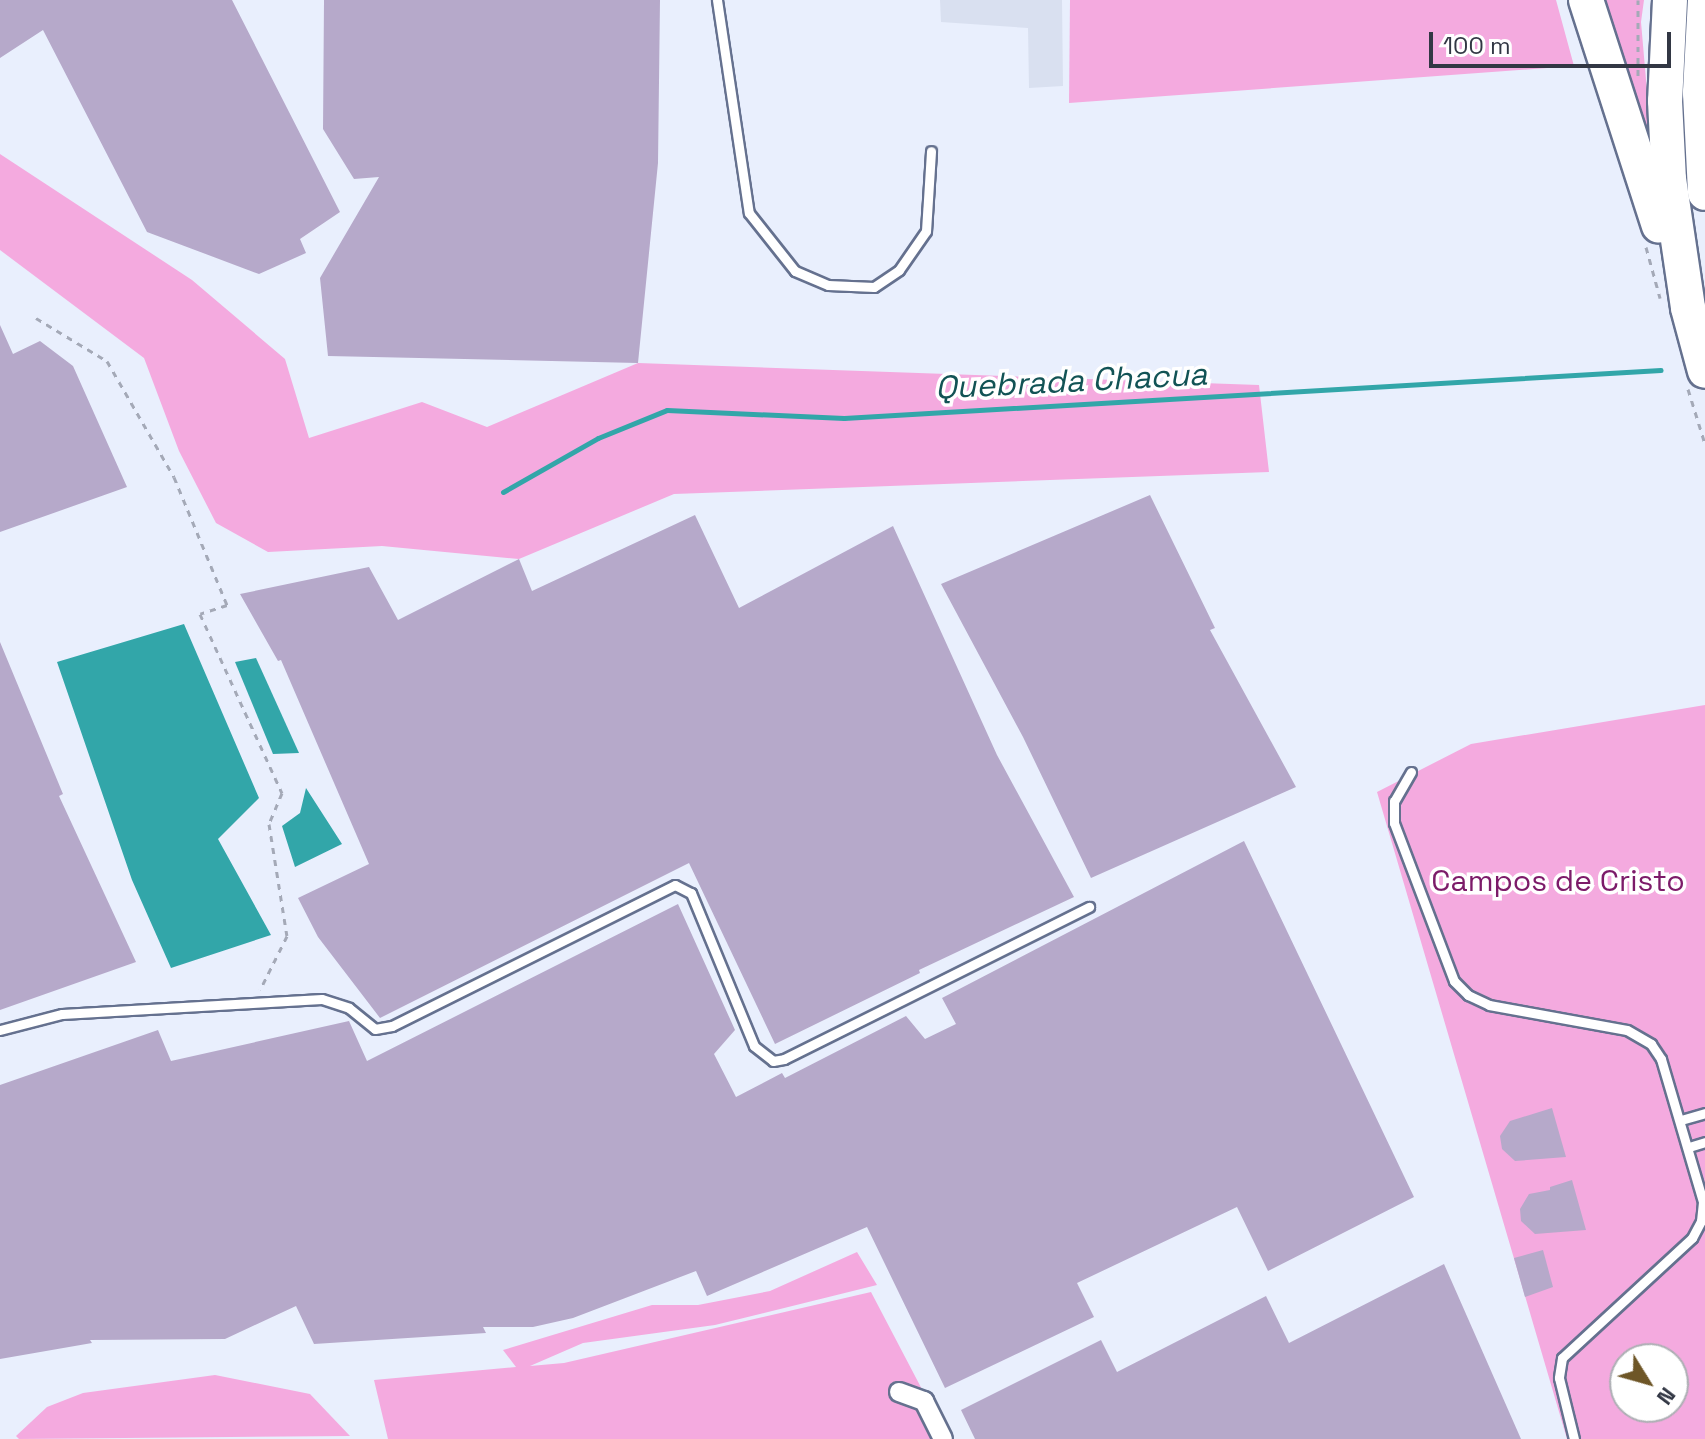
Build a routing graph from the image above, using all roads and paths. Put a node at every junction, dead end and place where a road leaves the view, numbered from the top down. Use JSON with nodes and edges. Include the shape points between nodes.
{"nodes":[{"id":1,"x":717,"y":0,"type":"edge"},
{"id":2,"x":1586,"y":0,"type":"edge"},
{"id":3,"x":1670,"y":0,"type":"edge"},
{"id":4,"x":1705,"y":0,"type":"edge"},
{"id":5,"x":931,"y":151,"type":"dead end"},
{"id":6,"x":1705,"y":193,"type":"edge"},
{"id":7,"x":36,"y":318,"type":"dead end"},
{"id":8,"x":1693,"y":333,"type":"junction"},
{"id":9,"x":1705,"y":371,"type":"edge"},
{"id":10,"x":1411,"y":772,"type":"dead end"},
{"id":11,"x":1089,"y":907,"type":"dead end"},
{"id":12,"x":253,"y":1005,"type":"junction"},
{"id":13,"x":0,"y":1030,"type":"edge"},
{"id":14,"x":1705,"y":1113,"type":"edge"},
{"id":15,"x":1681,"y":1120,"type":"junction"},
{"id":16,"x":1705,"y":1142,"type":"edge"},
{"id":17,"x":1689,"y":1147,"type":"junction"},
{"id":18,"x":899,"y":1392,"type":"dead end"},
{"id":19,"x":943,"y":1439,"type":"edge"},
{"id":20,"x":1574,"y":1439,"type":"edge"}],
"edges":[{"from":1,"to":5,"type":"lane","via":[[749,213],[795,271],[828,285],[874,287],[899,270],[926,231]]},
{"from":2,"to":8,"type":"highway"},
{"from":3,"to":8,"type":"highway","via":[[1665,101],[1669,179]]},
{"from":4,"to":6,"type":"highway","via":[[1700,93]]},
{"from":7,"to":12,"type":"path","via":[[107,361],[174,477],[227,605],[200,614],[282,793],[269,824],[287,936]]},
{"from":8,"to":9,"type":"highway"},
{"from":10,"to":15,"type":"lane","via":[[1394,801],[1394,823],[1454,981],[1489,1005],[1627,1030],[1644,1038],[1661,1059]]},
{"from":11,"to":12,"type":"lane","via":[[773,1061],[754,1046],[691,893],[675,885],[392,1026],[375,1029],[349,1008],[322,999]]},
{"from":12,"to":13,"type":"lane","via":[[62,1014]]},
{"from":14,"to":15,"type":"lane"},
{"from":15,"to":17,"type":"lane"},
{"from":16,"to":17,"type":"lane"},
{"from":17,"to":20,"type":"lane","via":[[1703,1202],[1697,1230],[1562,1358],[1559,1378]]},
{"from":18,"to":19,"type":"street","via":[[924,1401]]}]}
